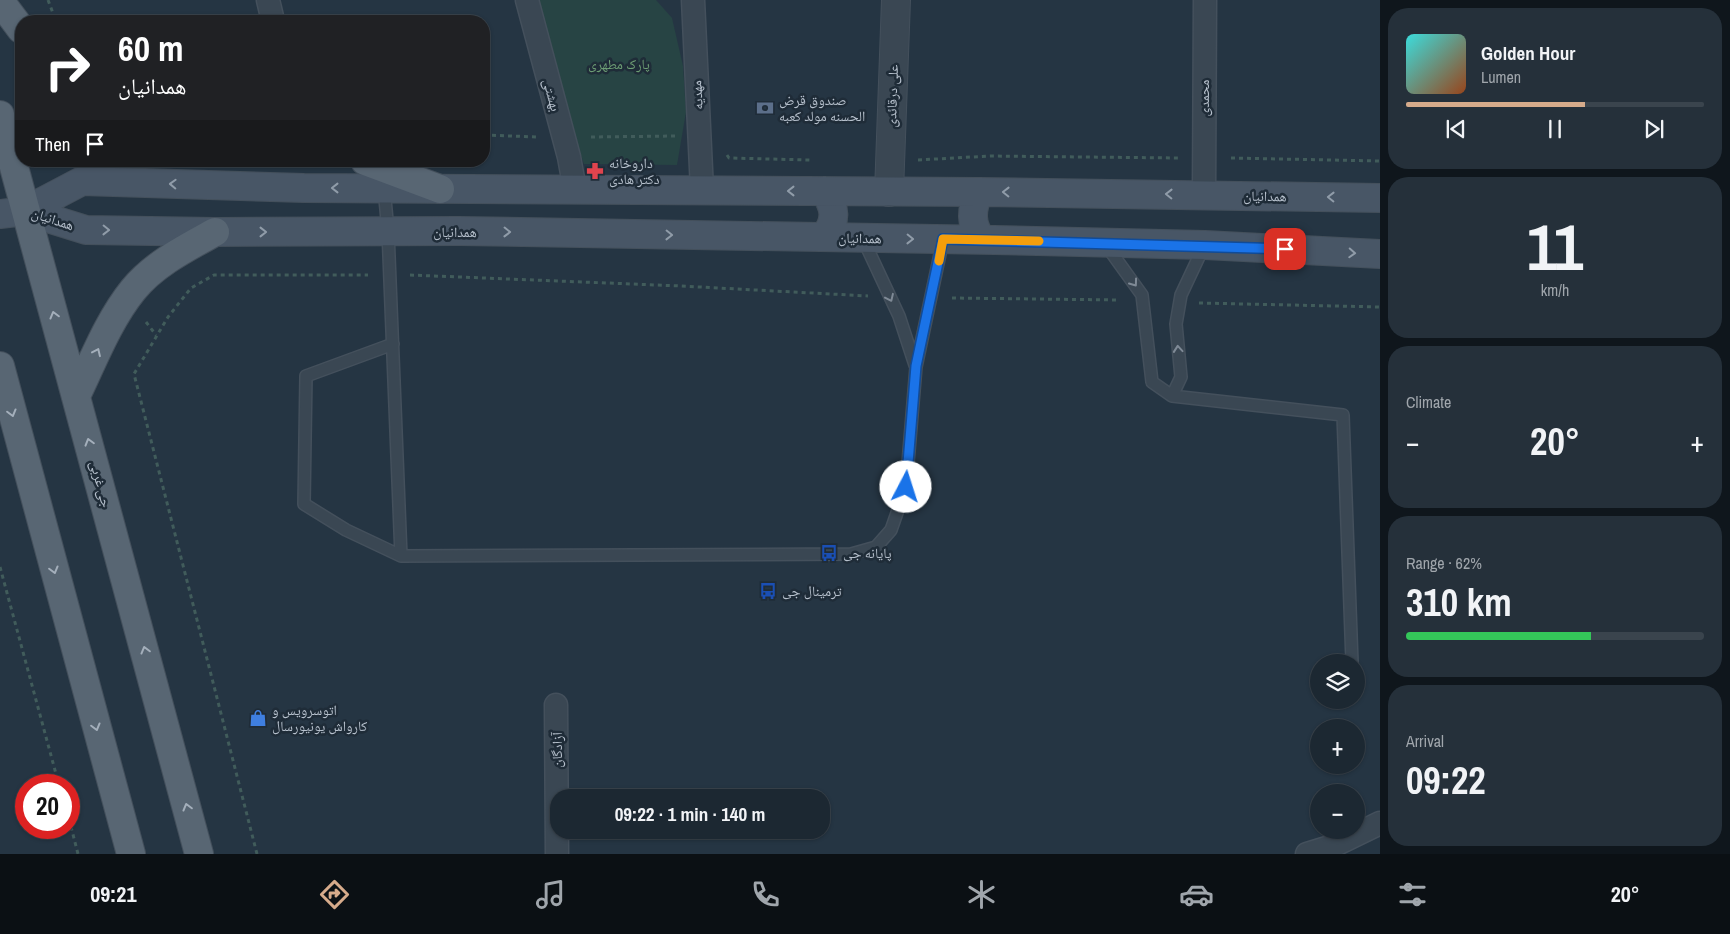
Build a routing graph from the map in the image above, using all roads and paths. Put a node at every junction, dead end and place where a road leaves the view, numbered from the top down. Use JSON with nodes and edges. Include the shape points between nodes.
{"nodes":[{"id":1,"x":48,"y":0,"type":"edge"},
{"id":2,"x":268,"y":0,"type":"edge"},
{"id":3,"x":527,"y":0,"type":"edge"},
{"id":4,"x":693,"y":0,"type":"edge"},
{"id":5,"x":896,"y":0,"type":"edge"},
{"id":6,"x":1205,"y":0,"type":"edge"},
{"id":7,"x":0,"y":1,"type":"edge"},
{"id":8,"x":54,"y":15,"type":"edge"},
{"id":9,"x":272,"y":15,"type":"edge"},
{"id":10,"x":15,"y":21,"type":"edge"},
{"id":11,"x":0,"y":115,"type":"edge"},
{"id":12,"x":490,"y":135,"type":"edge"},
{"id":13,"x":699,"y":135,"type":"junction"},
{"id":14,"x":564,"y":138,"type":"junction"},
{"id":15,"x":1204,"y":158,"type":"junction"},
{"id":16,"x":814,"y":160,"type":"dead end"},
{"id":17,"x":1380,"y":161,"type":"edge"},
{"id":18,"x":890,"y":162,"type":"junction"},
{"id":19,"x":381,"y":167,"type":"edge"},
{"id":20,"x":384,"y":188,"type":"junction"},
{"id":21,"x":440,"y":189,"type":"junction"},
{"id":22,"x":575,"y":190,"type":"junction"},
{"id":23,"x":702,"y":190,"type":"junction"},
{"id":24,"x":824,"y":191,"type":"junction"},
{"id":25,"x":889,"y":192,"type":"junction"},
{"id":26,"x":979,"y":192,"type":"junction"},
{"id":27,"x":1204,"y":195,"type":"junction"},
{"id":28,"x":1380,"y":198,"type":"edge"},
{"id":29,"x":13,"y":212,"type":"edge"},
{"id":30,"x":215,"y":232,"type":"junction"},
{"id":31,"x":388,"y":232,"type":"junction"},
{"id":32,"x":824,"y":237,"type":"junction"},
{"id":33,"x":862,"y":238,"type":"junction"},
{"id":34,"x":943,"y":239,"type":"junction"},
{"id":35,"x":982,"y":240,"type":"junction"},
{"id":36,"x":1105,"y":243,"type":"junction"},
{"id":37,"x":1205,"y":245,"type":"junction"},
{"id":38,"x":1380,"y":254,"type":"edge"},
{"id":39,"x":389,"y":274,"type":"junction"},
{"id":40,"x":890,"y":298,"type":"junction"},
{"id":41,"x":931,"y":298,"type":"junction"},
{"id":42,"x":1143,"y":300,"type":"junction"},
{"id":43,"x":1180,"y":302,"type":"junction"},
{"id":44,"x":1380,"y":307,"type":"edge"},
{"id":45,"x":393,"y":344,"type":"junction"},
{"id":46,"x":0,"y":366,"type":"edge"},
{"id":47,"x":916,"y":366,"type":"junction"},
{"id":48,"x":76,"y":396,"type":"junction"},
{"id":49,"x":1172,"y":396,"type":"junction"},
{"id":50,"x":401,"y":556,"type":"junction"},
{"id":51,"x":0,"y":568,"type":"edge"},
{"id":52,"x":1352,"y":654,"type":"edge"},
{"id":53,"x":556,"y":705,"type":"dead end"},
{"id":54,"x":56,"y":774,"type":"edge"},
{"id":55,"x":1380,"y":823,"type":"edge"},
{"id":56,"x":74,"y":839,"type":"edge"},
{"id":57,"x":78,"y":854,"type":"edge"},
{"id":58,"x":131,"y":854,"type":"edge"},
{"id":59,"x":199,"y":854,"type":"edge"},
{"id":60,"x":257,"y":854,"type":"edge"},
{"id":61,"x":557,"y":854,"type":"edge"},
{"id":62,"x":1307,"y":854,"type":"edge"}],
"edges":[{"from":1,"to":8,"type":"path"},
{"from":2,"to":9,"type":"street"},
{"from":3,"to":14,"type":"street","name":"بهشتی"},
{"from":4,"to":13,"type":"street","name":"مهدیه"},
{"from":5,"to":18,"type":"street","name":"علی درقائدی"},
{"from":6,"to":15,"type":"street","name":"محمدی"},
{"from":7,"to":10,"type":"main road"},
{"from":11,"to":29,"type":"main road","name":"جی غربی"},
{"from":12,"to":14,"type":"path"},
{"from":13,"to":14,"type":"path"},
{"from":13,"to":16,"type":"path","via":[[729,158]]},
{"from":13,"to":23,"type":"street","name":"مهدیه"},
{"from":14,"to":22,"type":"street","name":"بهشتی"},
{"from":15,"to":17,"type":"path"},
{"from":15,"to":18,"type":"path","via":[[990,156]]},
{"from":15,"to":27,"type":"street","name":"محمدی"},
{"from":18,"to":25,"type":"street","name":"علی درقائدی"},
{"from":19,"to":21,"type":"main road"},
{"from":20,"to":21,"type":"main road","name":"همدانیان"},
{"from":20,"to":29,"type":"main road","name":"همدانیان","one_way":true,"via":[[82,181]]},
{"from":20,"to":31,"type":"lane"},
{"from":21,"to":22,"type":"main road","name":"همدانیان"},
{"from":22,"to":23,"type":"main road","name":"همدانیان"},
{"from":24,"to":23,"type":"main road","name":"همدانیان","one_way":true},
{"from":24,"to":25,"type":"main road","name":"همدانیان"},
{"from":24,"to":32,"type":"main road","via":[[833,207],[833,226]]},
{"from":25,"to":26,"type":"main road","name":"همدانیان"},
{"from":27,"to":26,"type":"main road","name":"همدانیان","one_way":true},
{"from":26,"to":35,"type":"main road","via":[[972,215],[973,228]]},
{"from":28,"to":27,"type":"main road","name":"همدانیان","one_way":true},
{"from":29,"to":30,"type":"main road","name":"همدانیان","one_way":true,"via":[[86,230]]},
{"from":48,"to":29,"type":"main road","name":"جی غربی","one_way":true},
{"from":30,"to":31,"type":"main road","name":"همدانیان","one_way":true},
{"from":48,"to":30,"type":"main road","one_way":true,"via":[[103,338],[133,290],[170,258]]},
{"from":31,"to":32,"type":"main road","name":"همدانیان","one_way":true},
{"from":31,"to":39,"type":"lane"},
{"from":32,"to":33,"type":"main road","name":"همدانیان"},
{"from":33,"to":34,"type":"main road","name":"همدانیان","one_way":true},
{"from":33,"to":40,"type":"lane"},
{"from":34,"to":35,"type":"main road","name":"همدانیان"},
{"from":34,"to":41,"type":"lane"},
{"from":35,"to":36,"type":"main road","name":"همدانیان"},
{"from":36,"to":37,"type":"main road","name":"همدانیان"},
{"from":36,"to":42,"type":"lane","one_way":true},
{"from":37,"to":38,"type":"main road","name":"همدانیان","one_way":true},
{"from":37,"to":43,"type":"lane"},
{"from":39,"to":40,"type":"path"},
{"from":39,"to":45,"type":"lane"},
{"from":39,"to":60,"type":"path","via":[[214,275],[191,288],[156,334],[134,374]]},
{"from":40,"to":47,"type":"lane","one_way":true},
{"from":41,"to":42,"type":"path"},
{"from":41,"to":47,"type":"lane"},
{"from":42,"to":49,"type":"lane","via":[[1152,382]]},
{"from":43,"to":44,"type":"path"},
{"from":49,"to":43,"type":"lane","one_way":true,"via":[[1181,377],[1176,324]]},
{"from":45,"to":50,"type":"lane"},
{"from":45,"to":50,"type":"lane","via":[[306,376],[304,504],[346,530]]},
{"from":46,"to":58,"type":"main road","one_way":true},
{"from":47,"to":50,"type":"lane","via":[[906,487],[891,530],[876,547],[850,554]]},
{"from":59,"to":48,"type":"main road","name":"جی غربی","one_way":true},
{"from":49,"to":52,"type":"lane","via":[[1343,415]]},
{"from":51,"to":54,"type":"path"},
{"from":53,"to":61,"type":"street","name":"آزادگان"},
{"from":55,"to":62,"type":"street","via":[[1333,846]]},
{"from":56,"to":57,"type":"path"}]}
